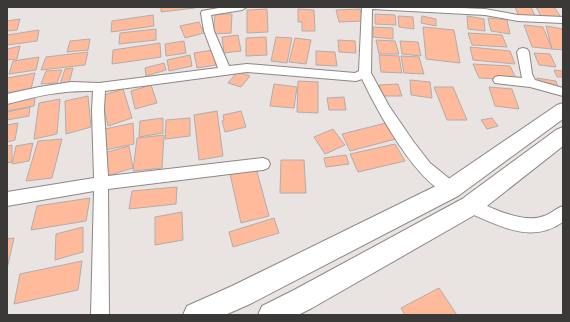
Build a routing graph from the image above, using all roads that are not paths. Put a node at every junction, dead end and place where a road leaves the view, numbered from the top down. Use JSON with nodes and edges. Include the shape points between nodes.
{"nodes":[{"id":1,"x":242,"y":7,"type":"edge"},
{"id":2,"x":368,"y":7,"type":"edge"},
{"id":3,"x":374,"y":7,"type":"edge"},
{"id":4,"x":563,"y":20,"type":"edge"},
{"id":5,"x":524,"y":52,"type":"dead end"},
{"id":6,"x":224,"y":70,"type":"junction"},
{"id":7,"x":365,"y":73,"type":"junction"},
{"id":8,"x":499,"y":80,"type":"dead end"},
{"id":9,"x":530,"y":83,"type":"junction"},
{"id":10,"x":99,"y":87,"type":"junction"},
{"id":11,"x":563,"y":92,"type":"edge"},
{"id":12,"x":7,"y":99,"type":"edge"},
{"id":13,"x":563,"y":110,"type":"edge"},
{"id":14,"x":563,"y":135,"type":"edge"},
{"id":15,"x":263,"y":164,"type":"dead end"},
{"id":16,"x":101,"y":183,"type":"junction"},
{"id":17,"x":451,"y":189,"type":"junction"},
{"id":18,"x":7,"y":199,"type":"edge"},
{"id":19,"x":470,"y":206,"type":"junction"},
{"id":20,"x":563,"y":213,"type":"edge"},
{"id":21,"x":100,"y":315,"type":"edge"},
{"id":22,"x":196,"y":315,"type":"edge"},
{"id":23,"x":271,"y":315,"type":"edge"}],
"edges":[{"from":1,"to":6,"type":"street","via":[[206,13],[209,31]]},
{"from":2,"to":7,"type":"street"},
{"from":3,"to":4,"type":"street","via":[[485,12],[518,18]]},
{"from":5,"to":9,"type":"street","via":[[526,74]]},
{"from":6,"to":7,"type":"street","via":[[247,68],[356,77]]},
{"from":6,"to":10,"type":"street"},
{"from":7,"to":17,"type":"street","via":[[376,96],[425,167]]},
{"from":8,"to":9,"type":"street"},
{"from":9,"to":11,"type":"street"},
{"from":10,"to":12,"type":"street","via":[[71,86]]},
{"from":10,"to":16,"type":"street"},
{"from":13,"to":17,"type":"main road"},
{"from":14,"to":19,"type":"main road"},
{"from":15,"to":16,"type":"street"},
{"from":16,"to":18,"type":"street"},
{"from":16,"to":21,"type":"street"},
{"from":17,"to":22,"type":"main road","via":[[241,295]]},
{"from":19,"to":20,"type":"street","via":[[521,225],[546,224]]},
{"from":19,"to":23,"type":"main road"}]}
